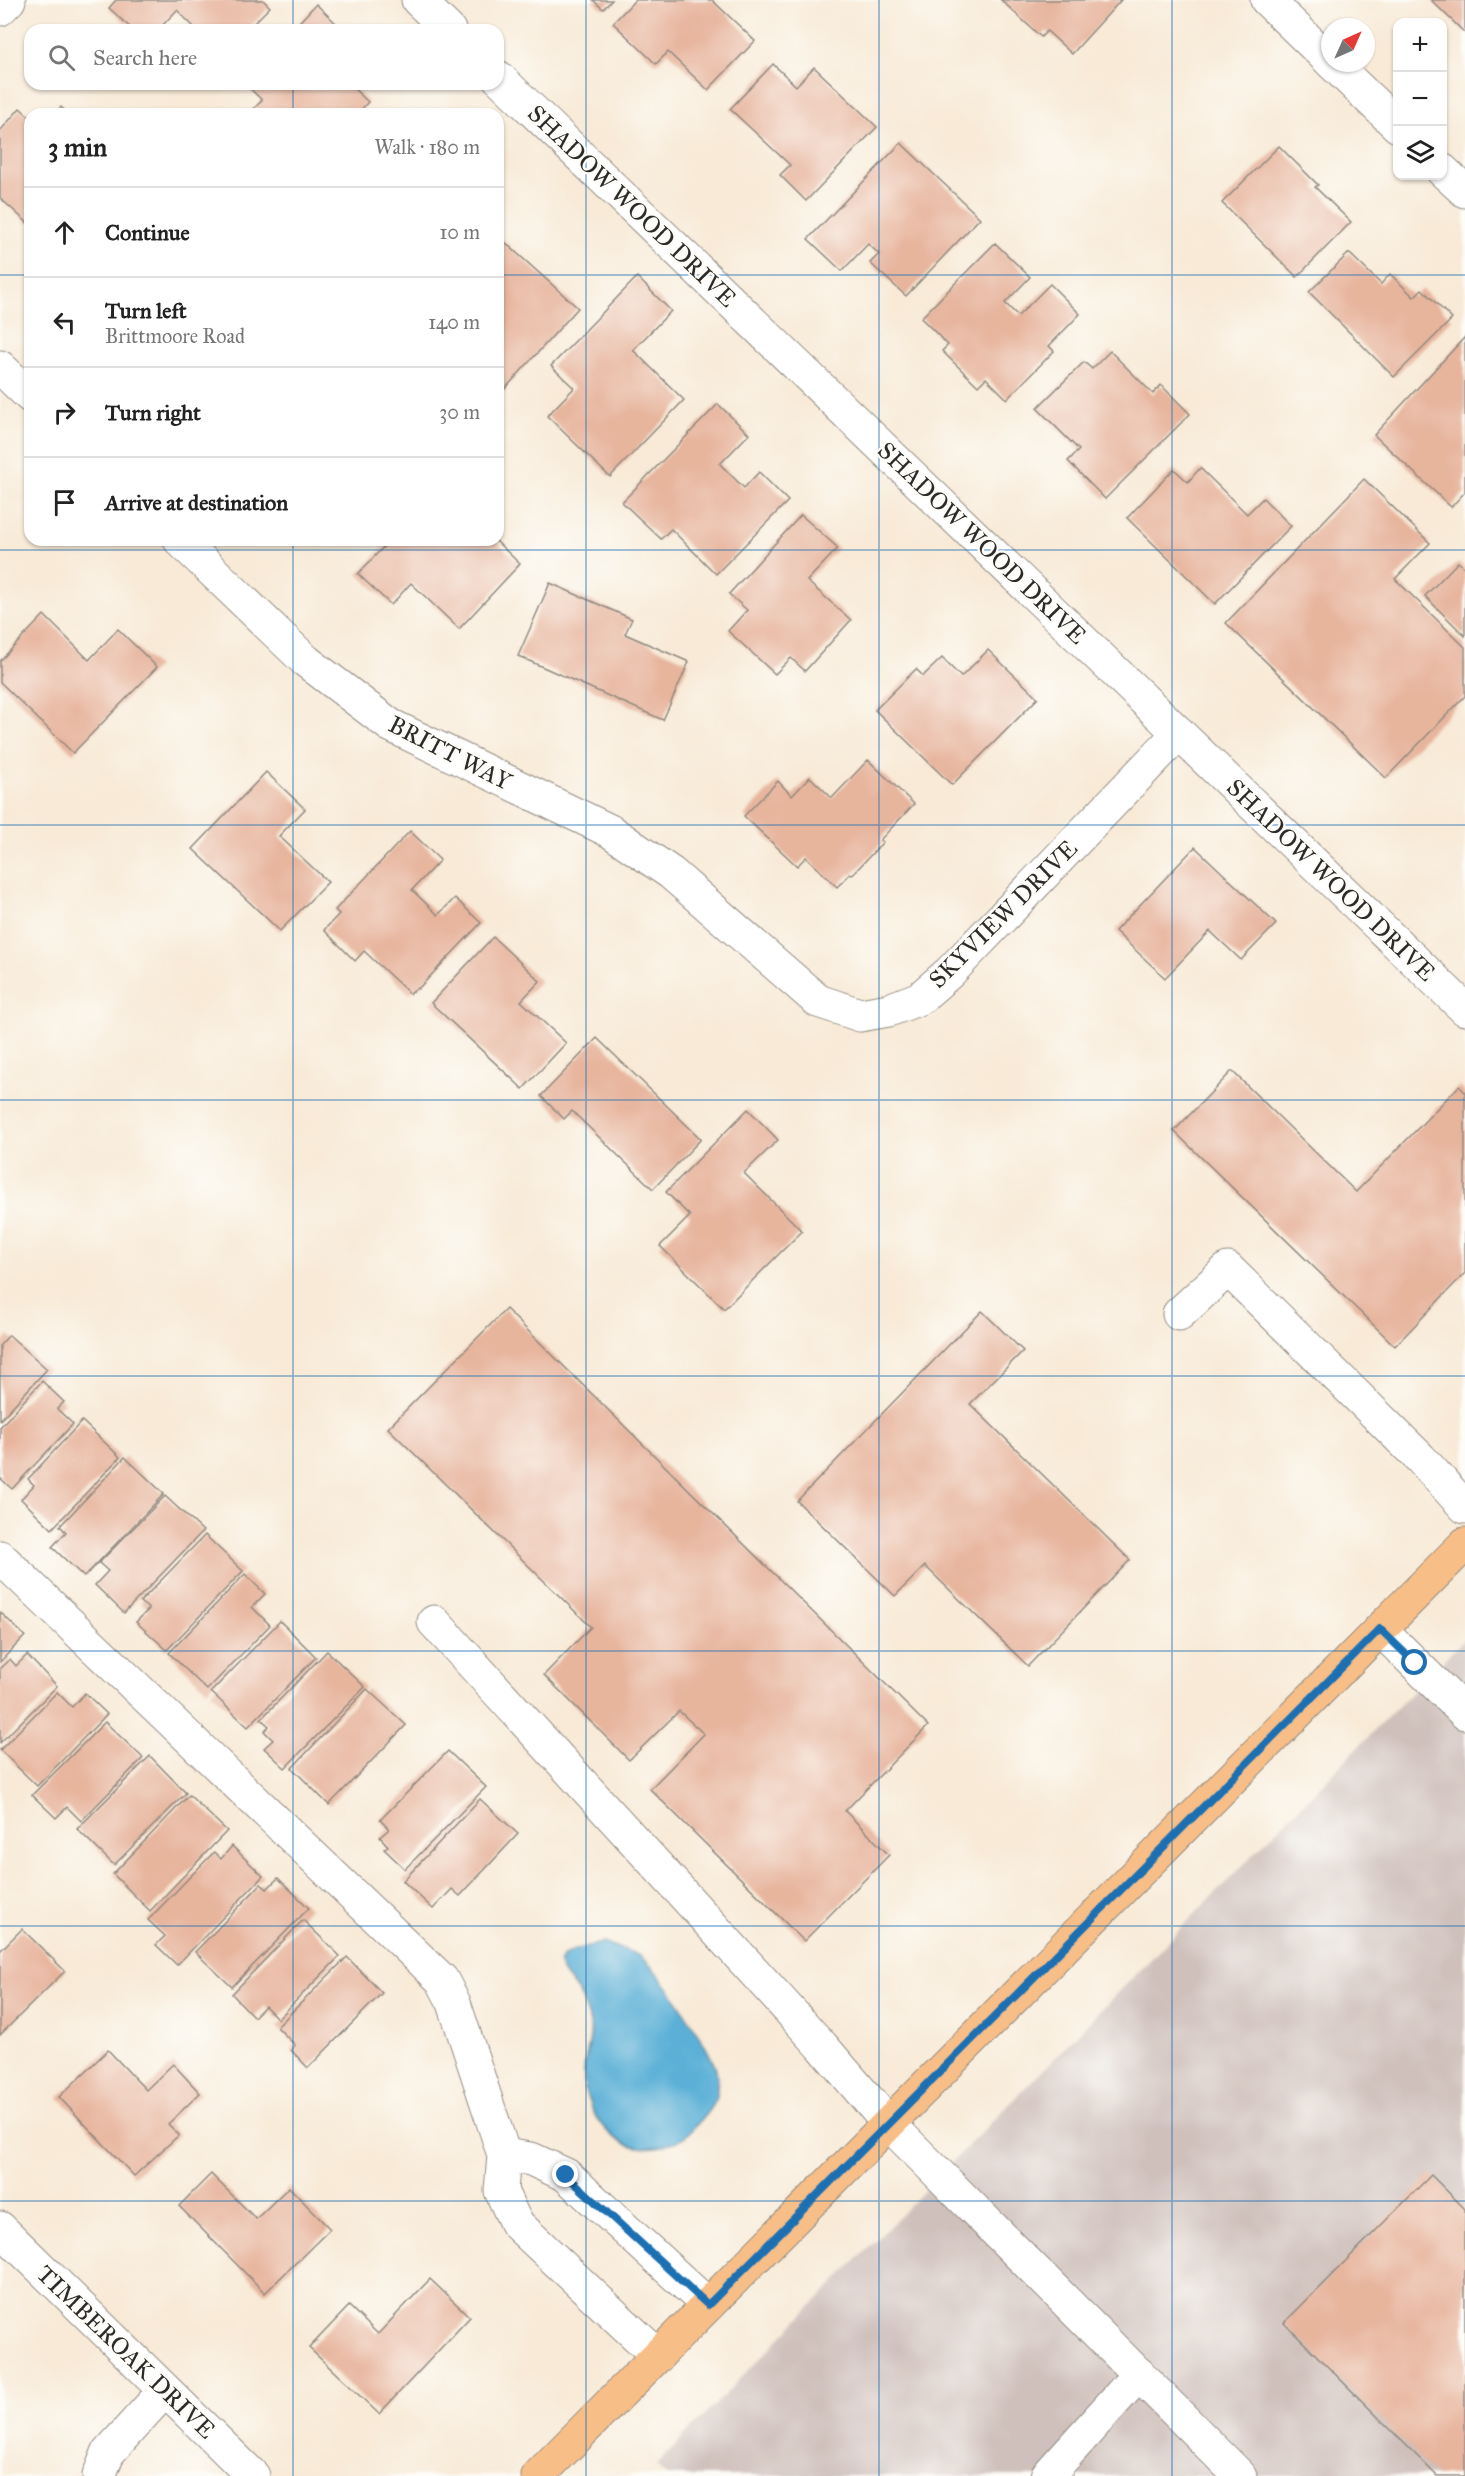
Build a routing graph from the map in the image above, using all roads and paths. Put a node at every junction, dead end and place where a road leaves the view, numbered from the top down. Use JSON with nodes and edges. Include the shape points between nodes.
{"nodes":[{"id":1,"x":9,"y":0,"type":"edge"},
{"id":2,"x":418,"y":0,"type":"edge"},
{"id":3,"x":1267,"y":0,"type":"edge"},
{"id":4,"x":0,"y":9,"type":"edge"},
{"id":5,"x":443,"y":24,"type":"edge"},
{"id":6,"x":1321,"y":52,"type":"edge"},
{"id":7,"x":1341,"y":72,"type":"edge"},
{"id":8,"x":504,"y":83,"type":"edge"},
{"id":9,"x":1393,"y":121,"type":"edge"},
{"id":10,"x":1447,"y":174,"type":"edge"},
{"id":11,"x":1465,"y":191,"type":"edge"},
{"id":12,"x":0,"y":367,"type":"edge"},
{"id":13,"x":24,"y":390,"type":"edge"},
{"id":14,"x":186,"y":546,"type":"edge"},
{"id":15,"x":1179,"y":733,"type":"junction"},
{"id":16,"x":742,"y":935,"type":"joint"},
{"id":17,"x":1465,"y":1009,"type":"edge"},
{"id":18,"x":1179,"y":1314,"type":"dead end"},
{"id":19,"x":1465,"y":1507,"type":"edge"},
{"id":20,"x":1465,"y":1544,"type":"edge"},
{"id":21,"x":0,"y":1557,"type":"edge"},
{"id":22,"x":435,"y":1622,"type":"dead end"},
{"id":23,"x":1380,"y":1629,"type":"junction"},
{"id":24,"x":1465,"y":1713,"type":"edge"},
{"id":25,"x":889,"y":2124,"type":"junction"},
{"id":26,"x":504,"y":2155,"type":"junction"},
{"id":27,"x":0,"y":2229,"type":"edge"},
{"id":28,"x":708,"y":2305,"type":"junction"},
{"id":29,"x":658,"y":2356,"type":"junction"},
{"id":30,"x":1139,"y":2374,"type":"junction"},
{"id":31,"x":165,"y":2390,"type":"junction"},
{"id":32,"x":99,"y":2476,"type":"edge"},
{"id":33,"x":253,"y":2476,"type":"edge"},
{"id":34,"x":538,"y":2476,"type":"edge"},
{"id":35,"x":1047,"y":2476,"type":"edge"},
{"id":36,"x":1240,"y":2476,"type":"edge"}],
"edges":[{"from":1,"to":4,"type":"street"},
{"from":2,"to":5,"type":"street"},
{"from":3,"to":6,"type":"street"},
{"from":7,"to":9,"type":"street"},
{"from":8,"to":15,"type":"street","name":"SHADOW WOOD DRIVE"},
{"from":10,"to":11,"type":"street"},
{"from":12,"to":13,"type":"street"},
{"from":14,"to":16,"type":"street","name":"BRITT WAY","via":[[306,661],[390,725],[610,831],[671,873]]},
{"from":15,"to":16,"type":"street","name":"SKYVIEW DRIVE","via":[[950,972],[920,998],[889,1010],[860,1015],[818,1001]]},
{"from":15,"to":17,"type":"street","name":"SHADOW WOOD DRIVE"},
{"from":18,"to":19,"type":"street","via":[[1228,1269]]},
{"from":20,"to":23,"type":"main road"},
{"from":21,"to":26,"type":"street","via":[[442,1980],[454,2003]]},
{"from":22,"to":25,"type":"street"},
{"from":23,"to":24,"type":"street"},
{"from":23,"to":25,"type":"main road"},
{"from":25,"to":28,"type":"main road"},
{"from":25,"to":30,"type":"street"},
{"from":26,"to":28,"type":"street","via":[[531,2159],[566,2175]]},
{"from":26,"to":29,"type":"street","via":[[501,2191],[516,2223]]},
{"from":27,"to":31,"type":"street","name":"TIMBEROAK DRIVE"},
{"from":28,"to":29,"type":"main road"},
{"from":29,"to":34,"type":"main road"},
{"from":30,"to":35,"type":"street"},
{"from":30,"to":36,"type":"street"},
{"from":31,"to":32,"type":"street","via":[[108,2453]]},
{"from":31,"to":33,"type":"street","name":"TIMBEROAK DRIVE"}]}
